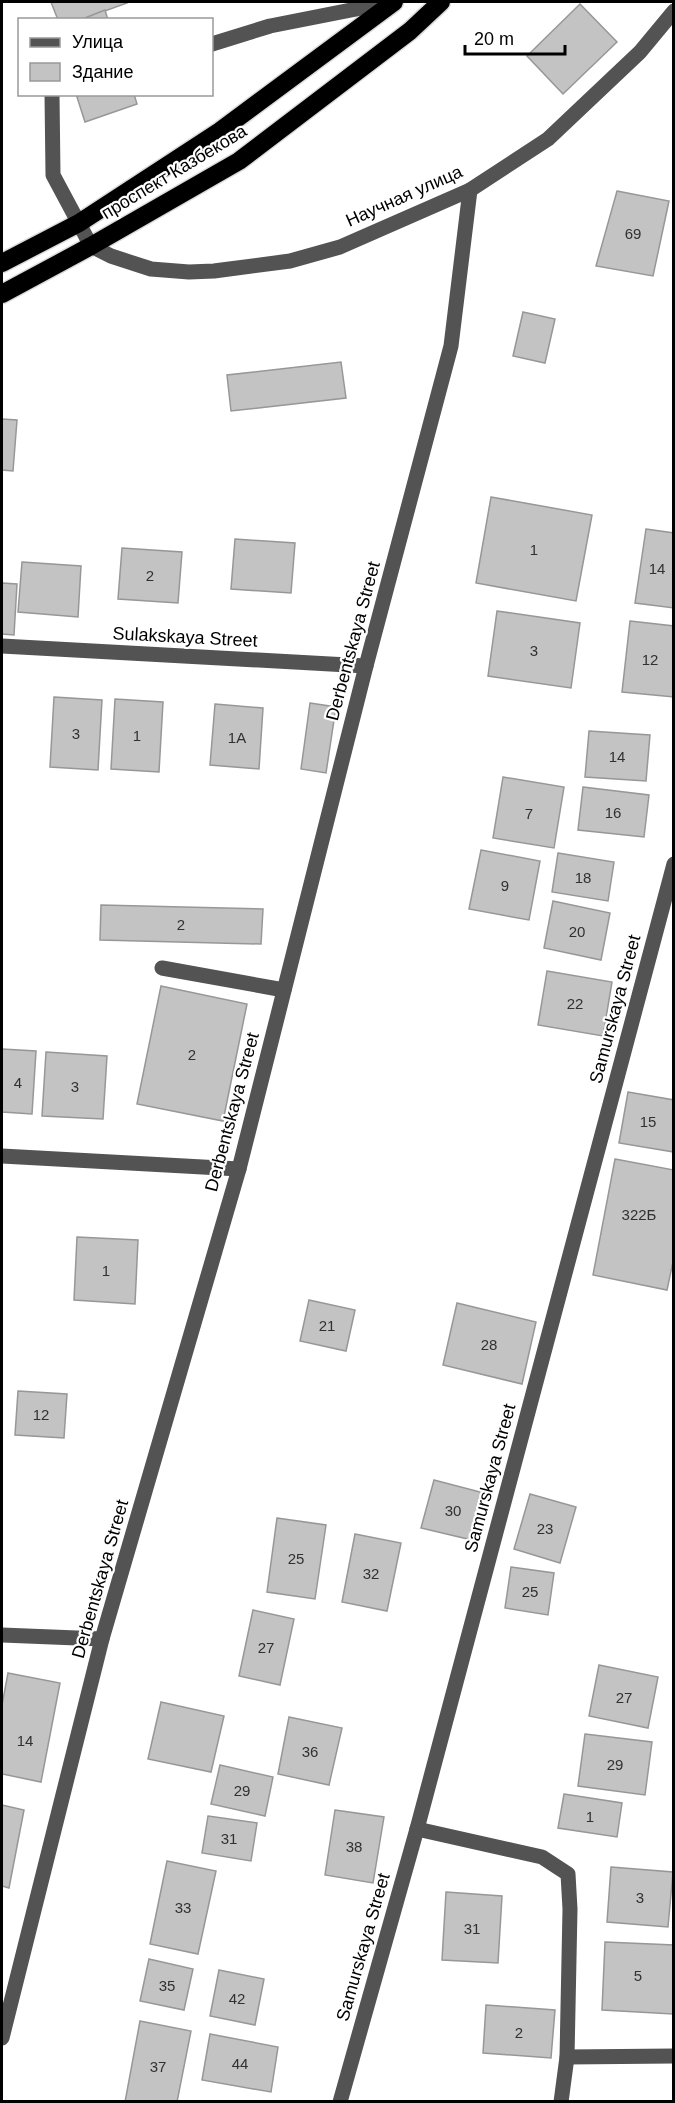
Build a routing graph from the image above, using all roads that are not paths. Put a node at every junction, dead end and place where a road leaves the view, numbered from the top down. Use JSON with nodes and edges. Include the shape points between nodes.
{"nodes":[{"id":1,"x":393,"y":2,"type":"edge"},
{"id":2,"x":441,"y":2,"type":"edge"},
{"id":3,"x":674,"y":11,"type":"edge"},
{"id":4,"x":213,"y":44,"type":"edge"},
{"id":5,"x":52,"y":96,"type":"edge"},
{"id":6,"x":470,"y":190,"type":"junction"},
{"id":7,"x":79,"y":224,"type":"junction"},
{"id":8,"x":91,"y":246,"type":"junction"},
{"id":9,"x":2,"y":263,"type":"edge"},
{"id":10,"x":2,"y":294,"type":"edge"},
{"id":11,"x":2,"y":646,"type":"edge"},
{"id":12,"x":366,"y":666,"type":"junction"},
{"id":13,"x":674,"y":864,"type":"edge"},
{"id":14,"x":162,"y":968,"type":"dead end"},
{"id":15,"x":284,"y":990,"type":"junction"},
{"id":16,"x":2,"y":1156,"type":"edge"},
{"id":17,"x":239,"y":1169,"type":"junction"},
{"id":18,"x":2,"y":1635,"type":"edge"},
{"id":19,"x":102,"y":1639,"type":"junction"},
{"id":20,"x":417,"y":1829,"type":"junction"},
{"id":21,"x":2,"y":2038,"type":"edge"},
{"id":22,"x":674,"y":2056,"type":"edge"},
{"id":23,"x":567,"y":2057,"type":"junction"},
{"id":24,"x":340,"y":2102,"type":"edge"},
{"id":25,"x":561,"y":2102,"type":"edge"}],
"edges":[{"from":1,"to":4,"type":"street","via":[[270,26]]},
{"from":1,"to":7,"type":"highway","name":"проспект Казбекова","via":[[220,131]]},
{"from":2,"to":8,"type":"highway","name":"проспект Казбекова","via":[[410,31],[239,161]]},
{"from":3,"to":6,"type":"street","name":"Научная улица","via":[[640,52],[548,140]]},
{"from":5,"to":7,"type":"street","via":[[53,175]]},
{"from":6,"to":8,"type":"street","name":"Научная улица","via":[[340,247],[290,261],[214,271],[151,270]]},
{"from":6,"to":12,"type":"street","name":"Derbentskaya Street","via":[[451,346]]},
{"from":7,"to":8,"type":"street"},
{"from":7,"to":9,"type":"highway","name":"проспект Казбекова"},
{"from":8,"to":10,"type":"highway","name":"проспект Казбекова"},
{"from":11,"to":12,"type":"street","name":"Sulakskaya Street"},
{"from":12,"to":15,"type":"street","name":"Derbentskaya Street"},
{"from":13,"to":20,"type":"street","name":"Samurskaya Street"},
{"from":14,"to":15,"type":"street"},
{"from":15,"to":17,"type":"street","name":"Derbentskaya Street"},
{"from":16,"to":17,"type":"street"},
{"from":17,"to":19,"type":"street","name":"Derbentskaya Street"},
{"from":18,"to":19,"type":"street"},
{"from":19,"to":21,"type":"street","name":"Derbentskaya Street"},
{"from":20,"to":23,"type":"street","via":[[542,1857],[567,1874]]},
{"from":20,"to":24,"type":"street","name":"Samurskaya Street"},
{"from":22,"to":23,"type":"street"},
{"from":23,"to":25,"type":"street"}]}
